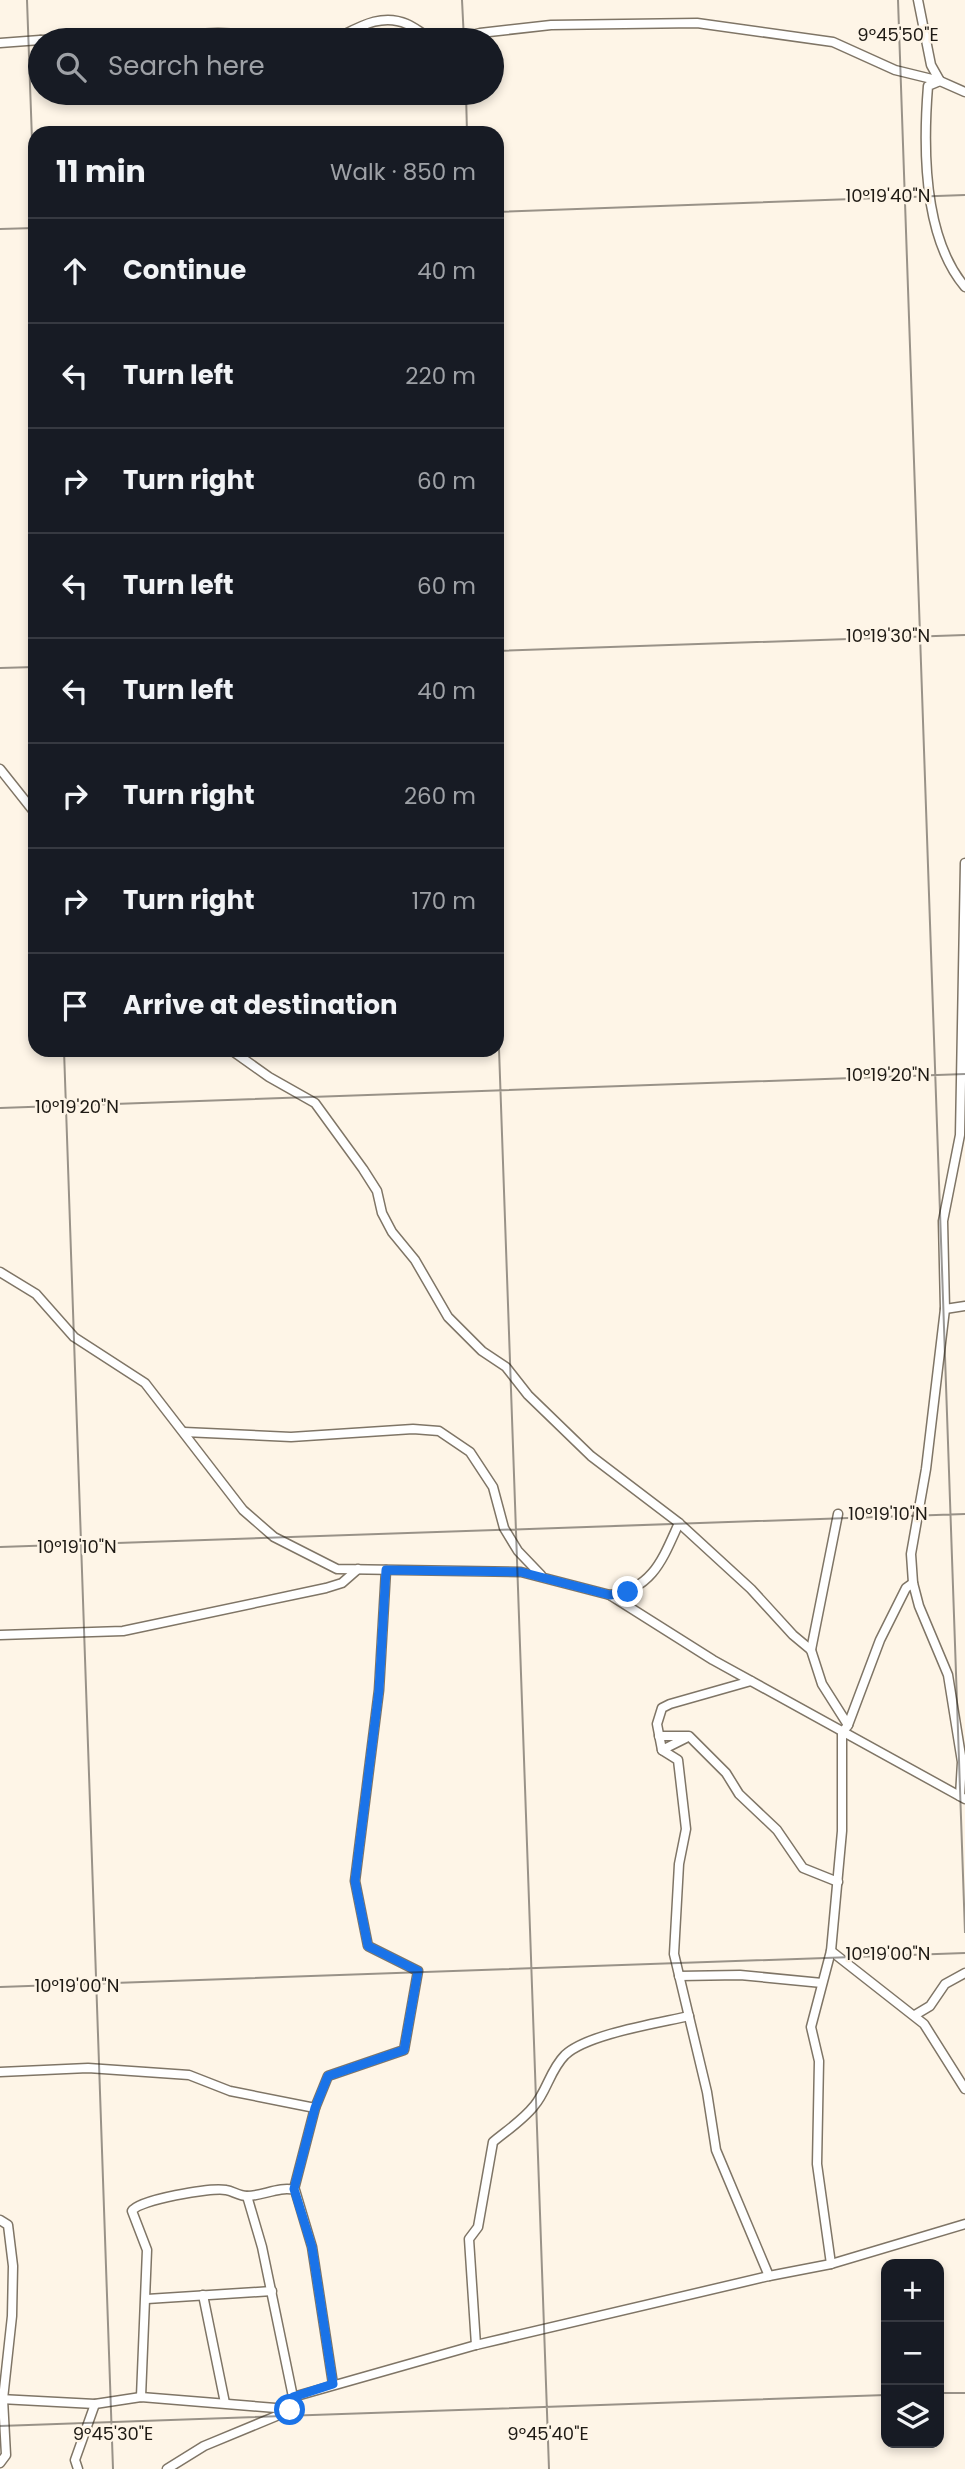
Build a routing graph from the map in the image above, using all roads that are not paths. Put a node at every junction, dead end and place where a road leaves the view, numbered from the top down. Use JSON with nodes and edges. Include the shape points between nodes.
{"nodes":[{"id":1,"x":918,"y":0,"type":"edge"},
{"id":2,"x":356,"y":28,"type":"edge"},
{"id":3,"x":414,"y":28,"type":"edge"},
{"id":4,"x":504,"y":30,"type":"edge"},
{"id":5,"x":28,"y":41,"type":"edge"},
{"id":6,"x":0,"y":43,"type":"edge"},
{"id":7,"x":940,"y":81,"type":"junction"},
{"id":8,"x":965,"y":92,"type":"edge"},
{"id":9,"x":965,"y":287,"type":"edge"},
{"id":10,"x":0,"y":769,"type":"edge"},
{"id":11,"x":28,"y":804,"type":"edge"},
{"id":12,"x":965,"y":863,"type":"edge"},
{"id":13,"x":241,"y":1057,"type":"edge"},
{"id":14,"x":0,"y":1272,"type":"edge"},
{"id":15,"x":965,"y":1306,"type":"edge"},
{"id":16,"x":945,"y":1309,"type":"junction"},
{"id":17,"x":184,"y":1432,"type":"junction"},
{"id":18,"x":838,"y":1514,"type":"dead end"},
{"id":19,"x":679,"y":1523,"type":"junction"},
{"id":20,"x":358,"y":1569,"type":"junction"},
{"id":21,"x":386,"y":1570,"type":"junction"},
{"id":22,"x":541,"y":1576,"type":"junction"},
{"id":23,"x":913,"y":1583,"type":"junction"},
{"id":24,"x":610,"y":1595,"type":"junction"},
{"id":25,"x":0,"y":1635,"type":"edge"},
{"id":26,"x":811,"y":1650,"type":"junction"},
{"id":27,"x":751,"y":1681,"type":"junction"},
{"id":28,"x":848,"y":1725,"type":"junction"},
{"id":29,"x":842,"y":1733,"type":"junction"},
{"id":30,"x":659,"y":1736,"type":"junction"},
{"id":31,"x":689,"y":1737,"type":"junction"},
{"id":32,"x":662,"y":1750,"type":"junction"},
{"id":33,"x":963,"y":1798,"type":"edge"},
{"id":34,"x":838,"y":1882,"type":"junction"},
{"id":35,"x":831,"y":1951,"type":"junction"},
{"id":36,"x":965,"y":1973,"type":"edge"},
{"id":37,"x":679,"y":1976,"type":"junction"},
{"id":38,"x":822,"y":1983,"type":"junction"},
{"id":39,"x":915,"y":2015,"type":"junction"},
{"id":40,"x":689,"y":2016,"type":"junction"},
{"id":41,"x":0,"y":2072,"type":"edge"},
{"id":42,"x":964,"y":2087,"type":"edge"},
{"id":43,"x":315,"y":2108,"type":"junction"},
{"id":44,"x":294,"y":2189,"type":"junction"},
{"id":45,"x":247,"y":2196,"type":"junction"},
{"id":46,"x":0,"y":2220,"type":"edge"},
{"id":47,"x":965,"y":2224,"type":"edge"},
{"id":48,"x":831,"y":2264,"type":"junction"},
{"id":49,"x":769,"y":2276,"type":"junction"},
{"id":50,"x":272,"y":2291,"type":"junction"},
{"id":51,"x":203,"y":2295,"type":"junction"},
{"id":52,"x":147,"y":2299,"type":"junction"},
{"id":53,"x":476,"y":2345,"type":"junction"},
{"id":54,"x":333,"y":2384,"type":"junction"},
{"id":55,"x":293,"y":2397,"type":"junction"},
{"id":56,"x":141,"y":2398,"type":"junction"},
{"id":57,"x":2,"y":2399,"type":"edge"},
{"id":58,"x":225,"y":2403,"type":"junction"},
{"id":59,"x":95,"y":2404,"type":"junction"},
{"id":60,"x":290,"y":2410,"type":"junction"},
{"id":61,"x":0,"y":2463,"type":"edge"},
{"id":62,"x":78,"y":2469,"type":"edge"},
{"id":63,"x":167,"y":2469,"type":"edge"}],
"edges":[{"from":1,"to":7,"type":"street","via":[[931,65]]},
{"from":2,"to":3,"type":"street","via":[[389,21]]},
{"from":4,"to":7,"type":"street","via":[[697,23],[833,42],[895,70]]},
{"from":5,"to":6,"type":"street"},
{"from":7,"to":8,"type":"street"},
{"from":7,"to":9,"type":"street","via":[[928,86],[925,156],[947,262]]},
{"from":10,"to":11,"type":"street"},
{"from":12,"to":16,"type":"street","via":[[960,1135],[943,1221]]},
{"from":13,"to":19,"type":"street","via":[[315,1103],[377,1191],[392,1232],[464,1335],[506,1367],[528,1395],[592,1456]]},
{"from":14,"to":17,"type":"street","via":[[36,1294],[74,1337],[145,1383]]},
{"from":15,"to":16,"type":"street"},
{"from":16,"to":23,"type":"street","via":[[911,1554]]},
{"from":17,"to":20,"type":"street","via":[[243,1510],[274,1537],[328,1567]]},
{"from":17,"to":22,"type":"street","via":[[290,1437],[439,1431],[470,1452],[493,1487],[504,1528]]},
{"from":18,"to":26,"type":"street"},
{"from":19,"to":24,"type":"street","via":[[657,1570],[628,1592]]},
{"from":19,"to":26,"type":"street"},
{"from":20,"to":21,"type":"street"},
{"from":20,"to":25,"type":"street","via":[[342,1583],[326,1588],[123,1631]]},
{"from":21,"to":22,"type":"street"},
{"from":21,"to":43,"type":"street","via":[[379,1690],[355,1881],[368,1946],[418,1971],[404,2050],[328,2076]]},
{"from":22,"to":24,"type":"street"},
{"from":23,"to":28,"type":"street","via":[[906,1588],[880,1640]]},
{"from":23,"to":33,"type":"street","via":[[948,1675]]},
{"from":24,"to":27,"type":"street"},
{"from":26,"to":28,"type":"street","via":[[822,1684]]},
{"from":27,"to":29,"type":"street"},
{"from":27,"to":30,"type":"street","via":[[662,1707]]},
{"from":28,"to":29,"type":"street"},
{"from":29,"to":33,"type":"street"},
{"from":29,"to":34,"type":"street"},
{"from":30,"to":31,"type":"street"},
{"from":30,"to":32,"type":"street"},
{"from":31,"to":32,"type":"street"},
{"from":31,"to":34,"type":"street","via":[[777,1830],[803,1868]]},
{"from":32,"to":37,"type":"street","via":[[678,1760],[686,1829],[674,1919]]},
{"from":34,"to":35,"type":"street"},
{"from":35,"to":38,"type":"street"},
{"from":35,"to":39,"type":"street"},
{"from":36,"to":39,"type":"street","via":[[945,1984],[930,2006]]},
{"from":37,"to":38,"type":"street","via":[[740,1975]]},
{"from":37,"to":40,"type":"street"},
{"from":38,"to":48,"type":"street","via":[[811,2027],[819,2061],[817,2164]]},
{"from":39,"to":42,"type":"street"},
{"from":40,"to":49,"type":"street","via":[[716,2150]]},
{"from":40,"to":53,"type":"street","via":[[624,2031],[565,2055],[534,2107],[493,2142],[478,2227],[469,2239]]},
{"from":41,"to":43,"type":"street","via":[[88,2068],[189,2075],[230,2091]]},
{"from":43,"to":44,"type":"street"},
{"from":44,"to":45,"type":"street"},
{"from":44,"to":54,"type":"street","via":[[312,2247]]},
{"from":45,"to":50,"type":"street"},
{"from":45,"to":52,"type":"street","via":[[213,2190],[134,2207],[147,2250]]},
{"from":46,"to":57,"type":"street","via":[[8,2225],[13,2266]]},
{"from":47,"to":48,"type":"street"},
{"from":48,"to":49,"type":"street"},
{"from":49,"to":53,"type":"street"},
{"from":50,"to":51,"type":"street"},
{"from":50,"to":55,"type":"street"},
{"from":51,"to":52,"type":"street"},
{"from":51,"to":58,"type":"street"},
{"from":52,"to":56,"type":"street"},
{"from":53,"to":54,"type":"street"},
{"from":54,"to":55,"type":"street"},
{"from":55,"to":60,"type":"street"},
{"from":56,"to":58,"type":"street"},
{"from":56,"to":59,"type":"street"},
{"from":57,"to":59,"type":"street"},
{"from":57,"to":61,"type":"street","via":[[6,2455]]},
{"from":58,"to":60,"type":"street"},
{"from":59,"to":62,"type":"street","via":[[75,2460]]},
{"from":60,"to":63,"type":"street","via":[[204,2446]]}]}
